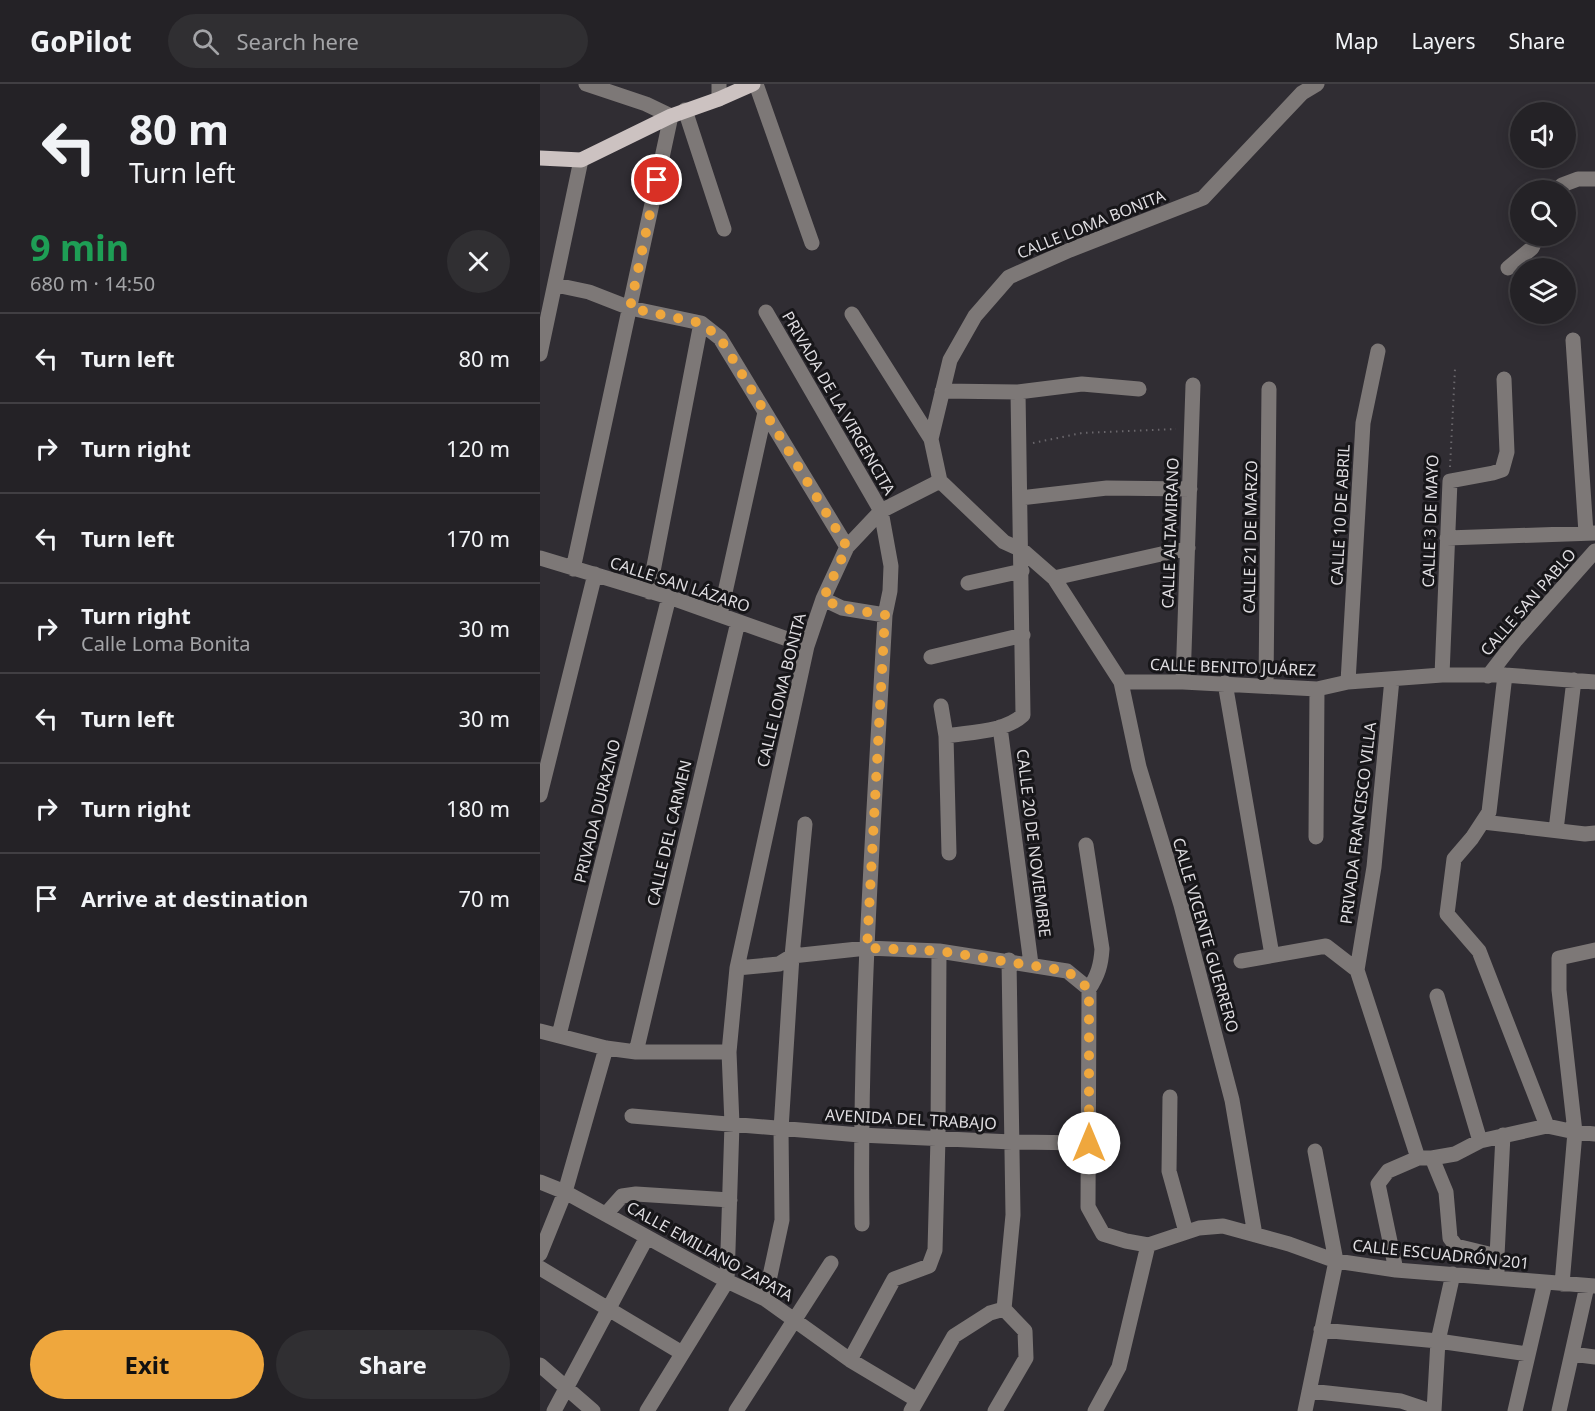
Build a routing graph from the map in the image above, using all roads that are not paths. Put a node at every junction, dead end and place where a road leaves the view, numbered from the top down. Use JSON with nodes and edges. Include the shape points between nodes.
{"nodes":[{"id":1,"x":586,"y":84,"type":"edge"},
{"id":2,"x":754,"y":84,"type":"edge"},
{"id":3,"x":1317,"y":84,"type":"edge"},
{"id":4,"x":719,"y":91,"type":"edge"},
{"id":5,"x":678,"y":113,"type":"junction"},
{"id":6,"x":540,"y":158,"type":"edge"},
{"id":7,"x":581,"y":160,"type":"junction"},
{"id":8,"x":1595,"y":179,"type":"edge"},
{"id":9,"x":1575,"y":180,"type":"edge"},
{"id":10,"x":724,"y":229,"type":"dead end"},
{"id":11,"x":812,"y":243,"type":"dead end"},
{"id":12,"x":1533,"y":246,"type":"edge"},
{"id":13,"x":1508,"y":268,"type":"dead end"},
{"id":14,"x":556,"y":285,"type":"junction"},
{"id":15,"x":630,"y":308,"type":"junction"},
{"id":16,"x":766,"y":312,"type":"dead end"},
{"id":17,"x":852,"y":314,"type":"dead end"},
{"id":18,"x":701,"y":323,"type":"junction"},
{"id":19,"x":1573,"y":340,"type":"dead end"},
{"id":20,"x":1378,"y":351,"type":"dead end"},
{"id":21,"x":540,"y":354,"type":"edge"},
{"id":22,"x":1504,"y":379,"type":"dead end"},
{"id":23,"x":1193,"y":385,"type":"dead end"},
{"id":24,"x":1138,"y":389,"type":"dead end"},
{"id":25,"x":1269,"y":389,"type":"dead end"},
{"id":26,"x":942,"y":391,"type":"junction"},
{"id":27,"x":1018,"y":392,"type":"junction"},
{"id":28,"x":765,"y":412,"type":"junction"},
{"id":29,"x":931,"y":439,"type":"junction"},
{"id":30,"x":940,"y":481,"type":"junction"},
{"id":31,"x":1190,"y":489,"type":"junction"},
{"id":32,"x":1020,"y":498,"type":"junction"},
{"id":33,"x":881,"y":511,"type":"junction"},
{"id":34,"x":1591,"y":533,"type":"edge"},
{"id":35,"x":1447,"y":538,"type":"junction"},
{"id":36,"x":847,"y":547,"type":"junction"},
{"id":37,"x":1188,"y":548,"type":"junction"},
{"id":38,"x":1022,"y":550,"type":"junction"},
{"id":39,"x":1595,"y":551,"type":"edge"},
{"id":40,"x":540,"y":558,"type":"edge"},
{"id":41,"x":573,"y":569,"type":"junction"},
{"id":42,"x":1022,"y":570,"type":"junction"},
{"id":43,"x":595,"y":574,"type":"junction"},
{"id":44,"x":1054,"y":578,"type":"junction"},
{"id":45,"x":968,"y":583,"type":"dead end"},
{"id":46,"x":649,"y":592,"type":"junction"},
{"id":47,"x":669,"y":597,"type":"junction"},
{"id":48,"x":823,"y":599,"type":"junction"},
{"id":49,"x":720,"y":615,"type":"junction"},
{"id":50,"x":885,"y":615,"type":"junction"},
{"id":51,"x":738,"y":622,"type":"junction"},
{"id":52,"x":1023,"y":635,"type":"junction"},
{"id":53,"x":807,"y":646,"type":"junction"},
{"id":54,"x":931,"y":657,"type":"dead end"},
{"id":55,"x":1442,"y":675,"type":"junction"},
{"id":56,"x":1505,"y":675,"type":"junction"},
{"id":57,"x":1488,"y":676,"type":"junction"},
{"id":58,"x":1392,"y":679,"type":"junction"},
{"id":59,"x":1574,"y":680,"type":"junction"},
{"id":60,"x":1121,"y":682,"type":"junction"},
{"id":61,"x":1183,"y":682,"type":"junction"},
{"id":62,"x":1348,"y":682,"type":"junction"},
{"id":63,"x":1595,"y":682,"type":"edge"},
{"id":64,"x":1225,"y":683,"type":"junction"},
{"id":65,"x":1266,"y":686,"type":"junction"},
{"id":66,"x":1317,"y":689,"type":"junction"},
{"id":67,"x":941,"y":706,"type":"dead end"},
{"id":68,"x":1000,"y":727,"type":"junction"},
{"id":69,"x":946,"y":736,"type":"junction"},
{"id":70,"x":540,"y":795,"type":"edge"},
{"id":71,"x":1483,"y":822,"type":"junction"},
{"id":72,"x":805,"y":824,"type":"dead end"},
{"id":73,"x":1556,"y":830,"type":"junction"},
{"id":74,"x":1595,"y":833,"type":"edge"},
{"id":75,"x":1316,"y":837,"type":"dead end"},
{"id":76,"x":1086,"y":845,"type":"dead end"},
{"id":77,"x":949,"y":853,"type":"dead end"},
{"id":78,"x":867,"y":948,"type":"junction"},
{"id":79,"x":1595,"y":950,"type":"edge"},
{"id":80,"x":939,"y":951,"type":"junction"},
{"id":81,"x":1272,"y":955,"type":"junction"},
{"id":82,"x":792,"y":956,"type":"junction"},
{"id":83,"x":1009,"y":960,"type":"junction"},
{"id":84,"x":1240,"y":961,"type":"dead end"},
{"id":85,"x":1031,"y":964,"type":"junction"},
{"id":86,"x":737,"y":968,"type":"junction"},
{"id":87,"x":1356,"y":970,"type":"junction"},
{"id":88,"x":1089,"y":989,"type":"junction"},
{"id":89,"x":1437,"y":996,"type":"dead end"},
{"id":90,"x":540,"y":1031,"type":"edge"},
{"id":91,"x":559,"y":1035,"type":"junction"},
{"id":92,"x":606,"y":1048,"type":"junction"},
{"id":93,"x":636,"y":1052,"type":"junction"},
{"id":94,"x":729,"y":1052,"type":"junction"},
{"id":95,"x":1170,"y":1097,"type":"dead end"},
{"id":96,"x":632,"y":1116,"type":"dead end"},
{"id":97,"x":732,"y":1124,"type":"junction"},
{"id":98,"x":1547,"y":1126,"type":"junction"},
{"id":99,"x":781,"y":1129,"type":"junction"},
{"id":100,"x":1575,"y":1132,"type":"junction"},
{"id":101,"x":1595,"y":1134,"type":"edge"},
{"id":102,"x":860,"y":1135,"type":"junction"},
{"id":103,"x":1503,"y":1136,"type":"junction"},
{"id":104,"x":938,"y":1138,"type":"junction"},
{"id":105,"x":1480,"y":1141,"type":"junction"},
{"id":106,"x":1012,"y":1142,"type":"junction"},
{"id":107,"x":1089,"y":1143,"type":"junction"},
{"id":108,"x":1315,"y":1151,"type":"dead end"},
{"id":109,"x":1425,"y":1158,"type":"junction"},
{"id":110,"x":540,"y":1182,"type":"edge"},
{"id":111,"x":565,"y":1192,"type":"junction"},
{"id":112,"x":730,"y":1200,"type":"junction"},
{"id":113,"x":606,"y":1214,"type":"junction"},
{"id":114,"x":862,"y":1224,"type":"dead end"},
{"id":115,"x":1186,"y":1232,"type":"junction"},
{"id":116,"x":1255,"y":1235,"type":"junction"},
{"id":117,"x":647,"y":1237,"type":"junction"},
{"id":118,"x":1148,"y":1245,"type":"junction"},
{"id":119,"x":540,"y":1254,"type":"edge"},
{"id":120,"x":1497,"y":1256,"type":"junction"},
{"id":121,"x":1336,"y":1261,"type":"junction"},
{"id":122,"x":831,"y":1263,"type":"dead end"},
{"id":123,"x":540,"y":1268,"type":"edge"},
{"id":124,"x":1396,"y":1270,"type":"junction"},
{"id":125,"x":1453,"y":1274,"type":"junction"},
{"id":126,"x":1497,"y":1277,"type":"junction"},
{"id":127,"x":727,"y":1281,"type":"junction"},
{"id":128,"x":1545,"y":1282,"type":"junction"},
{"id":129,"x":1562,"y":1284,"type":"junction"},
{"id":130,"x":1591,"y":1286,"type":"edge"},
{"id":131,"x":765,"y":1299,"type":"junction"},
{"id":132,"x":608,"y":1308,"type":"junction"},
{"id":133,"x":1004,"y":1309,"type":"junction"},
{"id":134,"x":794,"y":1318,"type":"junction"},
{"id":135,"x":1321,"y":1330,"type":"junction"},
{"id":136,"x":1438,"y":1341,"type":"junction"},
{"id":137,"x":682,"y":1353,"type":"junction"},
{"id":138,"x":1528,"y":1354,"type":"junction"},
{"id":139,"x":1572,"y":1354,"type":"junction"},
{"id":140,"x":1595,"y":1357,"type":"edge"},
{"id":141,"x":850,"y":1360,"type":"junction"},
{"id":142,"x":540,"y":1365,"type":"edge"},
{"id":143,"x":568,"y":1387,"type":"junction"},
{"id":144,"x":1309,"y":1391,"type":"junction"},
{"id":145,"x":914,"y":1405,"type":"edge"},
{"id":146,"x":554,"y":1411,"type":"edge"},
{"id":147,"x":593,"y":1411,"type":"edge"},
{"id":148,"x":647,"y":1411,"type":"edge"},
{"id":149,"x":736,"y":1411,"type":"edge"},
{"id":150,"x":995,"y":1411,"type":"edge"},
{"id":151,"x":1095,"y":1411,"type":"edge"},
{"id":152,"x":1305,"y":1411,"type":"edge"},
{"id":153,"x":1432,"y":1411,"type":"edge"},
{"id":154,"x":1515,"y":1411,"type":"edge"},
{"id":155,"x":1559,"y":1411,"type":"edge"}],
"edges":[{"from":1,"to":5,"type":"street"},
{"from":2,"to":4,"type":"main road"},
{"from":2,"to":11,"type":"street"},
{"from":3,"to":26,"type":"street","name":"CALLE LOMA BONITA","via":[[1302,93],[1203,198],[1009,278],[975,316],[950,360]]},
{"from":4,"to":5,"type":"main road"},
{"from":5,"to":7,"type":"main road"},
{"from":5,"to":10,"type":"street"},
{"from":5,"to":15,"type":"street"},
{"from":6,"to":7,"type":"main road"},
{"from":7,"to":14,"type":"street"},
{"from":8,"to":9,"type":"street"},
{"from":12,"to":13,"type":"street"},
{"from":14,"to":15,"type":"street","via":[[589,292]]},
{"from":14,"to":21,"type":"street"},
{"from":15,"to":18,"type":"street"},
{"from":15,"to":41,"type":"street"},
{"from":16,"to":33,"type":"street","name":"PRIVADA DE LA VIRGENCITA"},
{"from":17,"to":29,"type":"street"},
{"from":18,"to":28,"type":"street","via":[[720,338]]},
{"from":18,"to":46,"type":"street"},
{"from":19,"to":34,"type":"street"},
{"from":20,"to":62,"type":"street","name":"CALLE 10 DE ABRIL","via":[[1363,423]]},
{"from":22,"to":35,"type":"street","name":"CALLE 3 DE MAYO","via":[[1507,452],[1502,470],[1450,481]]},
{"from":23,"to":31,"type":"street","name":"CALLE ALTAMIRANO"},
{"from":24,"to":27,"type":"street","via":[[1082,384]]},
{"from":25,"to":65,"type":"street","name":"CALLE 21 DE MARZO"},
{"from":26,"to":27,"type":"street"},
{"from":26,"to":29,"type":"street","name":"CALLE LOMA BONITA"},
{"from":27,"to":32,"type":"street"},
{"from":28,"to":36,"type":"street"},
{"from":28,"to":49,"type":"street"},
{"from":29,"to":30,"type":"street","name":"CALLE LOMA BONITA"},
{"from":30,"to":33,"type":"street","name":"CALLE LOMA BONITA"},
{"from":30,"to":38,"type":"street","name":"CALLE VICENTE GUERRERO","via":[[1004,542]]},
{"from":31,"to":32,"type":"street","via":[[1107,488]]},
{"from":31,"to":37,"type":"street","name":"CALLE ALTAMIRANO"},
{"from":32,"to":38,"type":"street"},
{"from":33,"to":36,"type":"street","name":"CALLE LOMA BONITA"},
{"from":33,"to":50,"type":"street","name":"PRIVADA DE LA VIRGENCITA","via":[[891,566]]},
{"from":34,"to":35,"type":"street"},
{"from":35,"to":55,"type":"street","name":"CALLE 3 DE MAYO"},
{"from":36,"to":48,"type":"street","name":"CALLE LOMA BONITA"},
{"from":37,"to":44,"type":"street"},
{"from":37,"to":61,"type":"street","name":"CALLE ALTAMIRANO"},
{"from":38,"to":42,"type":"street"},
{"from":38,"to":44,"type":"street","name":"CALLE VICENTE GUERRERO"},
{"from":39,"to":57,"type":"street","name":"CALLE SAN PABLO"},
{"from":40,"to":41,"type":"street","name":"CALLE SAN LÁZARO"},
{"from":41,"to":43,"type":"street","name":"CALLE SAN LÁZARO"},
{"from":42,"to":45,"type":"street"},
{"from":42,"to":52,"type":"street"},
{"from":43,"to":46,"type":"street","name":"CALLE SAN LÁZARO"},
{"from":43,"to":70,"type":"street"},
{"from":44,"to":60,"type":"street","name":"CALLE VICENTE GUERRERO"},
{"from":46,"to":47,"type":"street","name":"CALLE SAN LÁZARO"},
{"from":47,"to":49,"type":"street","name":"CALLE SAN LÁZARO"},
{"from":47,"to":91,"type":"street","name":"PRIVADA DURAZNO"},
{"from":48,"to":50,"type":"street","via":[[842,608]]},
{"from":48,"to":53,"type":"street","name":"CALLE LOMA BONITA"},
{"from":49,"to":51,"type":"street","name":"CALLE SAN LÁZARO"},
{"from":50,"to":78,"type":"street","name":"PRIVADA DE LA VIRGENCITA"},
{"from":51,"to":53,"type":"street","name":"CALLE SAN LÁZARO"},
{"from":51,"to":93,"type":"street","name":"CALLE DEL CARMEN"},
{"from":52,"to":54,"type":"street"},
{"from":52,"to":68,"type":"street","via":[[1023,715]]},
{"from":53,"to":86,"type":"street","name":"CALLE LOMA BONITA"},
{"from":55,"to":57,"type":"street","name":"CALLE BENITO JUÁREZ"},
{"from":55,"to":58,"type":"street","name":"CALLE BENITO JUÁREZ"},
{"from":56,"to":57,"type":"street","name":"CALLE BENITO JUÁREZ"},
{"from":56,"to":59,"type":"street","name":"CALLE BENITO JUÁREZ"},
{"from":56,"to":71,"type":"street","via":[[1489,812]]},
{"from":58,"to":62,"type":"street","name":"CALLE BENITO JUÁREZ"},
{"from":58,"to":87,"type":"street","name":"PRIVADA FRANCISCO VILLA","via":[[1374,867]]},
{"from":59,"to":63,"type":"street","name":"CALLE BENITO JUÁREZ"},
{"from":59,"to":73,"type":"street"},
{"from":60,"to":61,"type":"street","name":"CALLE BENITO JUÁREZ"},
{"from":60,"to":116,"type":"street","name":"CALLE VICENTE GUERRERO","via":[[1139,767],[1181,905],[1232,1100]]},
{"from":61,"to":64,"type":"street","name":"CALLE BENITO JUÁREZ"},
{"from":62,"to":66,"type":"street","name":"CALLE BENITO JUÁREZ"},
{"from":64,"to":65,"type":"street","name":"CALLE BENITO JUÁREZ"},
{"from":64,"to":81,"type":"street"},
{"from":65,"to":66,"type":"street","name":"CALLE BENITO JUÁREZ"},
{"from":66,"to":75,"type":"street"},
{"from":67,"to":69,"type":"street"},
{"from":68,"to":69,"type":"street"},
{"from":68,"to":85,"type":"street","name":"CALLE 20 DE NOVIEMBRE"},
{"from":69,"to":77,"type":"street"},
{"from":71,"to":73,"type":"street"},
{"from":71,"to":98,"type":"street","via":[[1454,859],[1447,914],[1479,951]]},
{"from":72,"to":82,"type":"street"},
{"from":73,"to":74,"type":"street"},
{"from":76,"to":88,"type":"street","via":[[1102,949],[1101,965]]},
{"from":78,"to":80,"type":"street"},
{"from":78,"to":82,"type":"street"},
{"from":78,"to":102,"type":"street","name":"PRIVADA DE LA VIRGENCITA"},
{"from":79,"to":100,"type":"street","via":[[1559,958]]},
{"from":80,"to":83,"type":"street"},
{"from":80,"to":104,"type":"street"},
{"from":81,"to":84,"type":"street"},
{"from":81,"to":87,"type":"street","via":[[1326,946]]},
{"from":82,"to":86,"type":"street","via":[[779,964]]},
{"from":82,"to":99,"type":"street"},
{"from":83,"to":85,"type":"street"},
{"from":83,"to":106,"type":"street"},
{"from":85,"to":88,"type":"street","via":[[1067,971]]},
{"from":86,"to":94,"type":"street","name":"CALLE LOMA BONITA"},
{"from":87,"to":109,"type":"street"},
{"from":88,"to":107,"type":"street"},
{"from":89,"to":105,"type":"street"},
{"from":90,"to":91,"type":"street"},
{"from":91,"to":92,"type":"street"},
{"from":92,"to":93,"type":"street"},
{"from":92,"to":111,"type":"street"},
{"from":93,"to":94,"type":"street"},
{"from":94,"to":97,"type":"street","name":"CALLE LOMA BONITA"},
{"from":95,"to":115,"type":"street","via":[[1169,1171]]},
{"from":96,"to":97,"type":"street"},
{"from":97,"to":99,"type":"street","name":"AVENIDA DEL TRABAJO"},
{"from":97,"to":112,"type":"street","name":"CALLE LOMA BONITA"},
{"from":98,"to":100,"type":"street"},
{"from":98,"to":103,"type":"street"},
{"from":99,"to":102,"type":"street","name":"AVENIDA DEL TRABAJO"},
{"from":99,"to":131,"type":"street","via":[[782,1220]]},
{"from":100,"to":101,"type":"street"},
{"from":100,"to":129,"type":"street"},
{"from":102,"to":104,"type":"street","name":"AVENIDA DEL TRABAJO"},
{"from":102,"to":114,"type":"street"},
{"from":103,"to":105,"type":"street"},
{"from":103,"to":120,"type":"street"},
{"from":104,"to":106,"type":"street","name":"AVENIDA DEL TRABAJO"},
{"from":104,"to":141,"type":"street","via":[[934,1250],[929,1266],[894,1279]]},
{"from":105,"to":109,"type":"street","via":[[1455,1154]]},
{"from":106,"to":107,"type":"street","name":"AVENIDA DEL TRABAJO"},
{"from":106,"to":133,"type":"street","via":[[1013,1215]]},
{"from":107,"to":118,"type":"street","via":[[1088,1207],[1103,1234]]},
{"from":108,"to":121,"type":"street"},
{"from":109,"to":120,"type":"street","via":[[1446,1192],[1450,1238],[1456,1246]]},
{"from":109,"to":124,"type":"street","via":[[1388,1171],[1378,1184]]},
{"from":110,"to":111,"type":"street","name":"CALLE EMILIANO ZAPATA"},
{"from":111,"to":113,"type":"street","name":"CALLE EMILIANO ZAPATA"},
{"from":111,"to":119,"type":"street"},
{"from":112,"to":113,"type":"street","via":[[636,1194],[622,1196]]},
{"from":112,"to":127,"type":"street","name":"CALLE LOMA BONITA"},
{"from":113,"to":117,"type":"street","name":"CALLE EMILIANO ZAPATA"},
{"from":115,"to":116,"type":"street","name":"CALLE ESCUADRÓN 201","via":[[1223,1226]]},
{"from":115,"to":118,"type":"street","name":"CALLE ESCUADRÓN 201"},
{"from":116,"to":121,"type":"street","name":"CALLE ESCUADRÓN 201"},
{"from":117,"to":127,"type":"street","name":"CALLE EMILIANO ZAPATA"},
{"from":117,"to":132,"type":"street"},
{"from":118,"to":151,"type":"street","via":[[1119,1367]]},
{"from":120,"to":126,"type":"street"},
{"from":121,"to":124,"type":"street","name":"CALLE ESCUADRÓN 201"},
{"from":121,"to":135,"type":"street"},
{"from":122,"to":134,"type":"street"},
{"from":123,"to":132,"type":"street"},
{"from":124,"to":125,"type":"street","name":"CALLE ESCUADRÓN 201"},
{"from":125,"to":126,"type":"street","name":"CALLE ESCUADRÓN 201"},
{"from":125,"to":136,"type":"street"},
{"from":126,"to":128,"type":"street","name":"CALLE ESCUADRÓN 201"},
{"from":127,"to":131,"type":"street","name":"CALLE EMILIANO ZAPATA"},
{"from":127,"to":137,"type":"street"},
{"from":128,"to":129,"type":"street","name":"CALLE ESCUADRÓN 201"},
{"from":128,"to":138,"type":"street"},
{"from":129,"to":130,"type":"street","name":"CALLE ESCUADRÓN 201"},
{"from":130,"to":139,"type":"street"},
{"from":131,"to":134,"type":"street","name":"CALLE EMILIANO ZAPATA"},
{"from":132,"to":137,"type":"street"},
{"from":132,"to":143,"type":"street"},
{"from":133,"to":145,"type":"street","via":[[990,1313],[954,1336]]},
{"from":133,"to":150,"type":"street","via":[[1025,1331],[1026,1358]]},
{"from":134,"to":141,"type":"street","name":"CALLE EMILIANO ZAPATA"},
{"from":134,"to":149,"type":"street"},
{"from":135,"to":136,"type":"street"},
{"from":135,"to":144,"type":"street"},
{"from":136,"to":138,"type":"street"},
{"from":136,"to":153,"type":"street"},
{"from":137,"to":148,"type":"street"},
{"from":138,"to":154,"type":"street"},
{"from":139,"to":140,"type":"street"},
{"from":139,"to":155,"type":"street"},
{"from":141,"to":145,"type":"street","name":"CALLE EMILIANO ZAPATA"},
{"from":142,"to":143,"type":"street"},
{"from":143,"to":146,"type":"street"},
{"from":143,"to":147,"type":"street"},
{"from":144,"to":152,"type":"street"},
{"from":144,"to":153,"type":"street","via":[[1401,1401]]}]}
